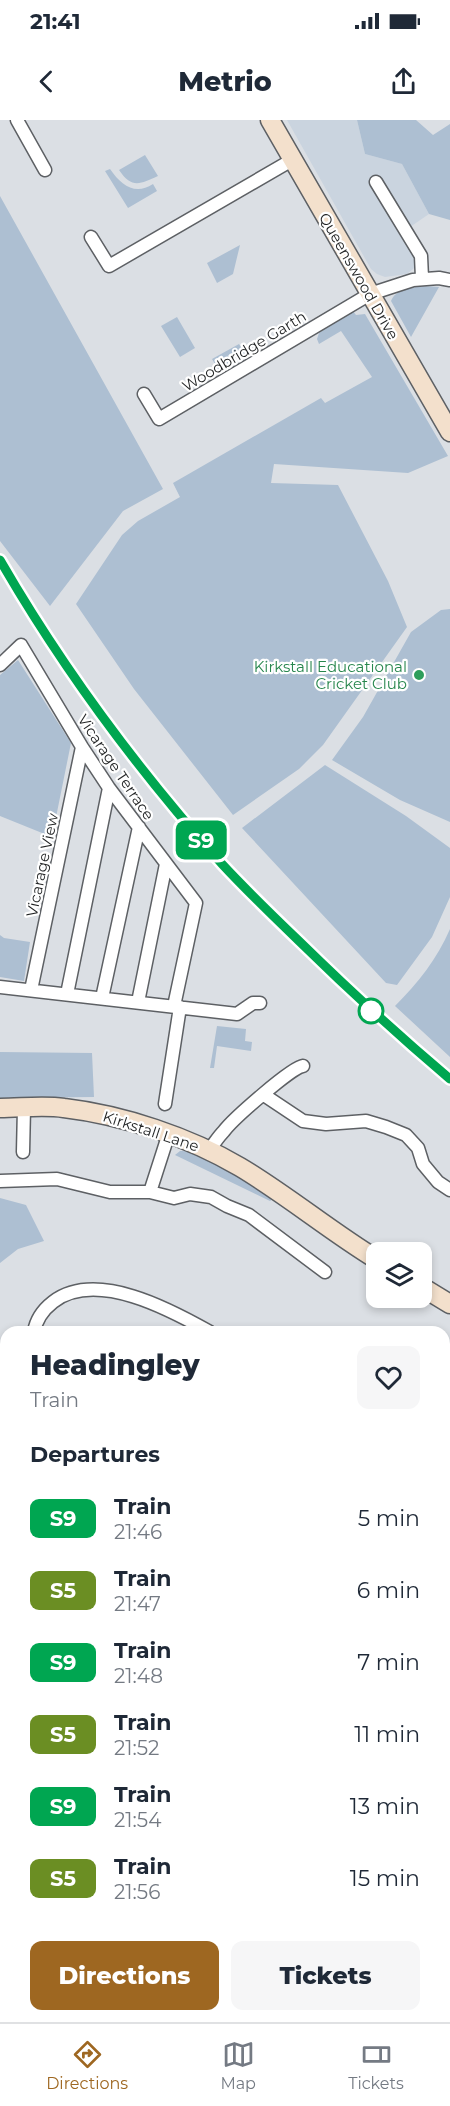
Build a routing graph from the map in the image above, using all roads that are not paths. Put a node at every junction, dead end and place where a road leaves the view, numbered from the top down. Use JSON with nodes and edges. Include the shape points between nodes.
{"nodes":[{"id":1,"x":17,"y":120,"type":"edge"},
{"id":2,"x":270,"y":120,"type":"edge"},
{"id":3,"x":292,"y":160,"type":"junction"},
{"id":4,"x":45,"y":170,"type":"dead end"},
{"id":5,"x":375,"y":182,"type":"dead end"},
{"id":6,"x":91,"y":237,"type":"dead end"},
{"id":7,"x":422,"y":278,"type":"junction"},
{"id":8,"x":450,"y":280,"type":"edge"},
{"id":9,"x":370,"y":294,"type":"junction"},
{"id":10,"x":144,"y":394,"type":"dead end"},
{"id":11,"x":450,"y":432,"type":"edge"},
{"id":12,"x":0,"y":665,"type":"edge"},
{"id":13,"x":82,"y":747,"type":"junction"},
{"id":14,"x":109,"y":788,"type":"junction"},
{"id":15,"x":139,"y":827,"type":"junction"},
{"id":16,"x":166,"y":864,"type":"junction"},
{"id":17,"x":0,"y":987,"type":"edge"},
{"id":18,"x":31,"y":990,"type":"junction"},
{"id":19,"x":67,"y":994,"type":"junction"},
{"id":20,"x":102,"y":998,"type":"junction"},
{"id":21,"x":138,"y":1002,"type":"junction"},
{"id":22,"x":260,"y":1003,"type":"dead end"},
{"id":23,"x":182,"y":1007,"type":"junction"},
{"id":24,"x":303,"y":1066,"type":"dead end"},
{"id":25,"x":264,"y":1095,"type":"junction"},
{"id":26,"x":165,"y":1104,"type":"dead end"},
{"id":27,"x":0,"y":1108,"type":"edge"},
{"id":28,"x":24,"y":1108,"type":"junction"},
{"id":29,"x":170,"y":1134,"type":"junction"},
{"id":30,"x":209,"y":1150,"type":"junction"},
{"id":31,"x":22,"y":1152,"type":"dead end"},
{"id":32,"x":0,"y":1181,"type":"edge"},
{"id":33,"x":450,"y":1190,"type":"edge"},
{"id":34,"x":150,"y":1192,"type":"junction"},
{"id":35,"x":366,"y":1252,"type":"edge"},
{"id":36,"x":325,"y":1272,"type":"dead end"},
{"id":37,"x":432,"y":1293,"type":"edge"},
{"id":38,"x":450,"y":1304,"type":"edge"},
{"id":39,"x":36,"y":1326,"type":"edge"},
{"id":40,"x":199,"y":1326,"type":"edge"}],
"edges":[{"from":1,"to":4,"type":"street"},
{"from":2,"to":3,"type":"main road","name":"Queenswood Drive"},
{"from":3,"to":6,"type":"street","via":[[109,266]]},
{"from":3,"to":9,"type":"main road","name":"Queenswood Drive"},
{"from":5,"to":7,"type":"street","via":[[421,256]]},
{"from":7,"to":8,"type":"street"},
{"from":7,"to":9,"type":"street"},
{"from":9,"to":10,"type":"street","name":"Woodbridge Garth","via":[[159,419]]},
{"from":9,"to":11,"type":"main road","name":"Queenswood Drive"},
{"from":12,"to":13,"type":"street","name":"Vicarage Terrace","via":[[21,645]]},
{"from":13,"to":14,"type":"street","name":"Vicarage Terrace"},
{"from":13,"to":18,"type":"street","name":"Vicarage View"},
{"from":14,"to":15,"type":"street","name":"Vicarage Terrace"},
{"from":14,"to":19,"type":"street"},
{"from":15,"to":16,"type":"street","name":"Vicarage Terrace"},
{"from":15,"to":20,"type":"street"},
{"from":16,"to":21,"type":"street"},
{"from":16,"to":23,"type":"street","name":"Vicarage Terrace","via":[[196,903]]},
{"from":17,"to":18,"type":"street"},
{"from":18,"to":19,"type":"street"},
{"from":19,"to":20,"type":"street"},
{"from":20,"to":21,"type":"street"},
{"from":21,"to":23,"type":"street"},
{"from":22,"to":23,"type":"street","via":[[253,1003],[237,1014]]},
{"from":23,"to":26,"type":"street","name":"Vicarage Terrace"},
{"from":24,"to":25,"type":"street","via":[[286,1074]]},
{"from":25,"to":30,"type":"street","via":[[224,1130]]},
{"from":25,"to":33,"type":"street","via":[[303,1121],[366,1121],[406,1135],[423,1164]]},
{"from":27,"to":28,"type":"main road","name":"Kirkstall Lane"},
{"from":28,"to":29,"type":"main road","name":"Kirkstall Lane","via":[[62,1107]]},
{"from":28,"to":31,"type":"street"},
{"from":29,"to":30,"type":"main road","name":"Kirkstall Lane"},
{"from":29,"to":34,"type":"street"},
{"from":30,"to":35,"type":"main road","name":"Kirkstall Lane","via":[[243,1168]]},
{"from":32,"to":34,"type":"street","via":[[57,1179],[110,1192]]},
{"from":34,"to":36,"type":"street","via":[[174,1198],[190,1194],[212,1197],[249,1215]]},
{"from":37,"to":38,"type":"main road"},
{"from":39,"to":40,"type":"street","via":[[45,1309],[59,1298],[93,1290],[124,1294],[161,1306]]}]}
